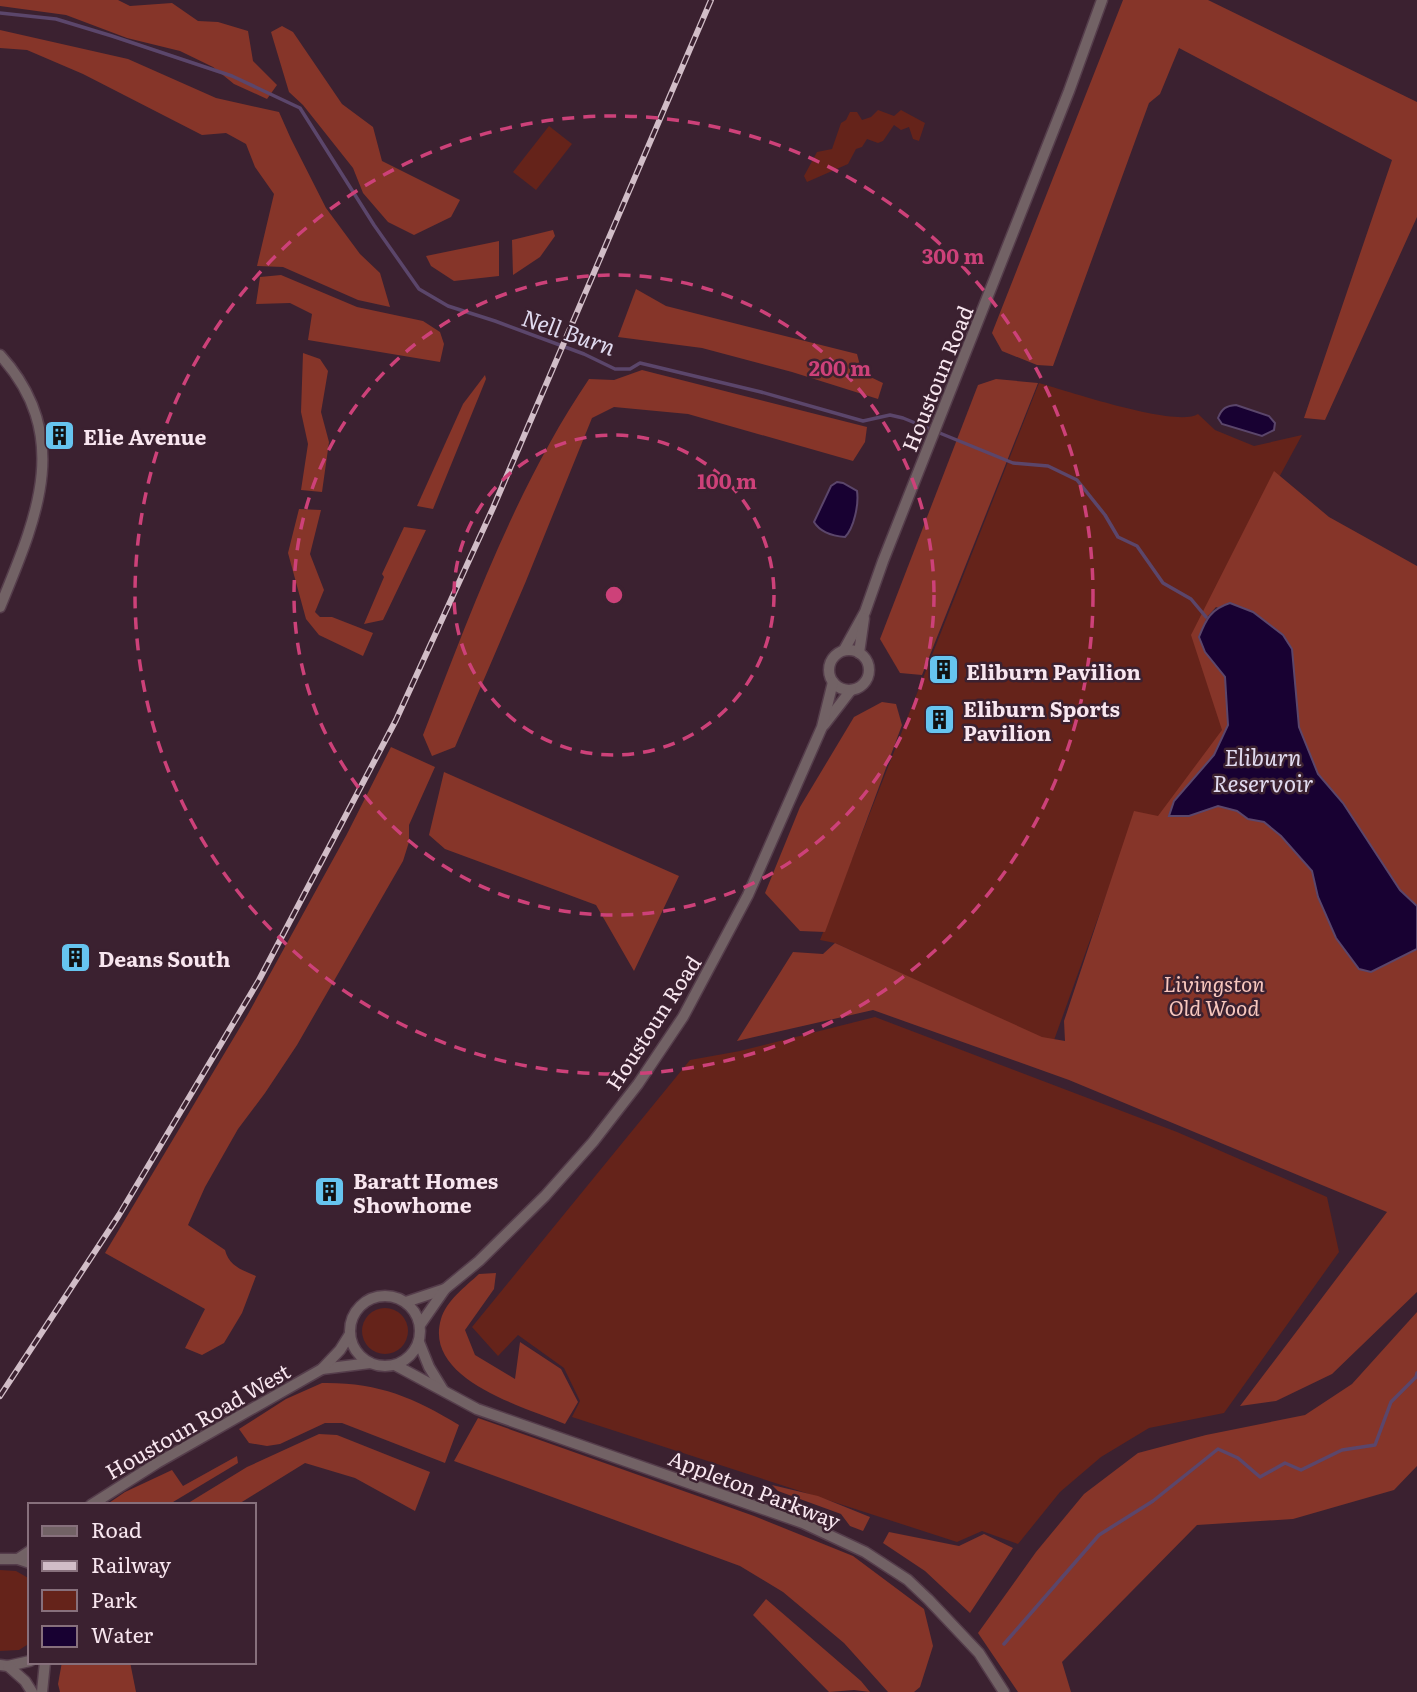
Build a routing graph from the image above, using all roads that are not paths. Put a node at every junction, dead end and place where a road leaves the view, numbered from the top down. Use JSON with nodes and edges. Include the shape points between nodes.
{"nodes":[{"id":1,"x":1102,"y":0,"type":"edge"},
{"id":2,"x":0,"y":355,"type":"edge"},
{"id":3,"x":0,"y":607,"type":"edge"},
{"id":4,"x":865,"y":612,"type":"junction"},
{"id":5,"x":844,"y":650,"type":"junction"},
{"id":6,"x":859,"y":653,"type":"junction"},
{"id":7,"x":833,"y":682,"type":"junction"},
{"id":8,"x":851,"y":690,"type":"junction"},
{"id":9,"x":822,"y":727,"type":"junction"},
{"id":10,"x":444,"y":1289,"type":"junction"},
{"id":11,"x":406,"y":1302,"type":"junction"},
{"id":12,"x":420,"y":1325,"type":"junction"},
{"id":13,"x":350,"y":1334,"type":"junction"},
{"id":14,"x":419,"y":1342,"type":"junction"},
{"id":15,"x":370,"y":1363,"type":"junction"},
{"id":16,"x":395,"y":1365,"type":"junction"},
{"id":17,"x":322,"y":1369,"type":"junction"},
{"id":18,"x":445,"y":1392,"type":"junction"},
{"id":19,"x":94,"y":1503,"type":"edge"},
{"id":20,"x":28,"y":1552,"type":"edge"},
{"id":21,"x":0,"y":1559,"type":"edge"},
{"id":22,"x":18,"y":1559,"type":"junction"},
{"id":23,"x":28,"y":1562,"type":"edge"},
{"id":24,"x":28,"y":1661,"type":"edge"},
{"id":25,"x":45,"y":1664,"type":"edge"},
{"id":26,"x":4,"y":1666,"type":"edge"},
{"id":27,"x":32,"y":1692,"type":"edge"},
{"id":28,"x":42,"y":1692,"type":"edge"},
{"id":29,"x":1004,"y":1692,"type":"edge"}],
"edges":[{"from":1,"to":4,"type":"street","name":"Houstoun Road"},
{"from":2,"to":3,"type":"street","via":[[19,378],[32,405],[44,463],[35,515]]},
{"from":4,"to":5,"type":"street","name":"Houstoun Road"},
{"from":4,"to":6,"type":"street","name":"Houstoun Road"},
{"from":5,"to":6,"type":"street"},
{"from":5,"to":7,"type":"street","name":"Houstoun Road","via":[[831,661]]},
{"from":6,"to":8,"type":"street","name":"Houstoun Road","via":[[867,661],[869,673],[863,684]]},
{"from":7,"to":8,"type":"street"},
{"from":7,"to":9,"type":"street","name":"Houstoun Road"},
{"from":8,"to":9,"type":"street","name":"Houstoun Road"},
{"from":9,"to":10,"type":"street","name":"Houstoun Road","via":[[748,895],[684,1017],[593,1142],[545,1196]]},
{"from":10,"to":11,"type":"street","name":"Houstoun Road"},
{"from":10,"to":12,"type":"street","name":"Houstoun Road"},
{"from":11,"to":12,"type":"street"},
{"from":11,"to":13,"type":"street","via":[[384,1293],[368,1299],[355,1309]]},
{"from":12,"to":14,"type":"street"},
{"from":13,"to":15,"type":"street","via":[[355,1351]]},
{"from":13,"to":17,"type":"street","name":"Houstoun Road West"},
{"from":14,"to":16,"type":"street","via":[[410,1356]]},
{"from":14,"to":18,"type":"street"},
{"from":15,"to":16,"type":"street"},
{"from":15,"to":17,"type":"street","name":"Houstoun Road West"},
{"from":16,"to":18,"type":"street","name":"Appleton Parkway"},
{"from":17,"to":19,"type":"street","name":"Houstoun Road West"},
{"from":18,"to":29,"type":"street","name":"Appleton Parkway","via":[[477,1409],[757,1506],[866,1552],[908,1580],[957,1629]]},
{"from":20,"to":22,"type":"street"},
{"from":21,"to":22,"type":"street"},
{"from":22,"to":23,"type":"street"},
{"from":24,"to":26,"type":"street"},
{"from":25,"to":28,"type":"street"},
{"from":26,"to":27,"type":"street"}]}
